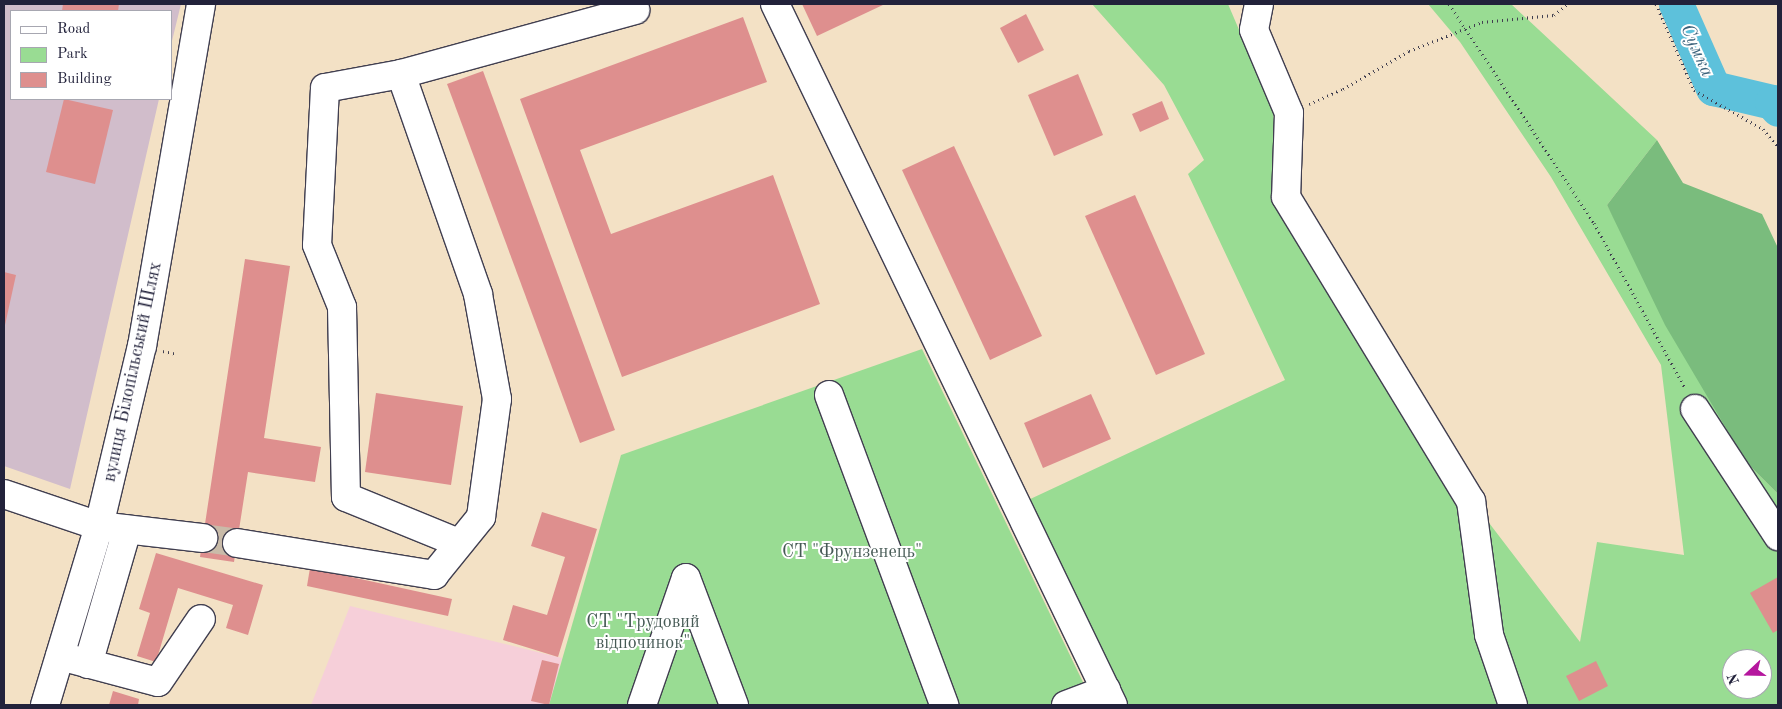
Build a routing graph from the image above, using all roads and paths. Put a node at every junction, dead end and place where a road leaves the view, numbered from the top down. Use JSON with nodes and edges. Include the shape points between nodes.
{"nodes":[{"id":1,"x":201,"y":4,"type":"edge"},
{"id":2,"x":775,"y":4,"type":"edge"},
{"id":3,"x":1259,"y":4,"type":"edge"},
{"id":4,"x":1449,"y":4,"type":"edge"},
{"id":5,"x":1568,"y":4,"type":"edge"},
{"id":6,"x":1656,"y":4,"type":"edge"},
{"id":7,"x":635,"y":10,"type":"dead end"},
{"id":8,"x":401,"y":74,"type":"junction"},
{"id":9,"x":1289,"y":113,"type":"junction"},
{"id":10,"x":1778,"y":147,"type":"edge"},
{"id":11,"x":829,"y":395,"type":"dead end"},
{"id":12,"x":1695,"y":409,"type":"joint"},
{"id":13,"x":4,"y":494,"type":"edge"},
{"id":14,"x":99,"y":526,"type":"junction"},
{"id":15,"x":128,"y":530,"type":"junction"},
{"id":16,"x":1778,"y":536,"type":"edge"},
{"id":17,"x":203,"y":538,"type":"tunnel mouth"},
{"id":18,"x":237,"y":543,"type":"tunnel mouth"},
{"id":19,"x":459,"y":543,"type":"junction"},
{"id":20,"x":202,"y":619,"type":"dead end"},
{"id":21,"x":60,"y":656,"type":"junction"},
{"id":22,"x":88,"y":664,"type":"junction"},
{"id":23,"x":1110,"y":698,"type":"edge"},
{"id":24,"x":44,"y":705,"type":"edge"},
{"id":25,"x":642,"y":705,"type":"edge"},
{"id":26,"x":734,"y":705,"type":"edge"},
{"id":27,"x":944,"y":705,"type":"edge"},
{"id":28,"x":1066,"y":705,"type":"edge"},
{"id":29,"x":1513,"y":705,"type":"edge"}],
"edges":[{"from":1,"to":14,"type":"street","name":"вулиця Білопільський Шлях","via":[[142,346]]},
{"from":2,"to":23,"type":"street"},
{"from":3,"to":9,"type":"street","via":[[1254,30]]},
{"from":4,"to":12,"type":"path","via":[[1594,222],[1664,345]]},
{"from":5,"to":9,"type":"path","via":[[1554,16],[1482,22],[1409,51],[1343,89]]},
{"from":6,"to":10,"type":"path","via":[[1694,90],[1763,129]]},
{"from":7,"to":8,"type":"street"},
{"from":8,"to":19,"type":"street","via":[[478,294],[497,399],[481,517]]},
{"from":8,"to":19,"type":"street","via":[[325,88],[317,245],[342,307],[346,497]]},
{"from":9,"to":29,"type":"street","via":[[1286,197],[1470,501],[1489,635]]},
{"from":11,"to":27,"type":"street"},
{"from":12,"to":16,"type":"street"},
{"from":13,"to":14,"type":"street"},
{"from":14,"to":15,"type":"street"},
{"from":14,"to":21,"type":"street","name":"вулиця Білопільський Шлях"},
{"from":15,"to":17,"type":"street"},
{"from":15,"to":22,"type":"street"},
{"from":18,"to":19,"type":"street","via":[[434,575]]},
{"from":20,"to":22,"type":"street","via":[[158,682]]},
{"from":21,"to":22,"type":"street"},
{"from":21,"to":24,"type":"street","name":"вулиця Білопільський Шлях"},
{"from":23,"to":28,"type":"street"},
{"from":25,"to":26,"type":"street","via":[[686,578]]}]}
